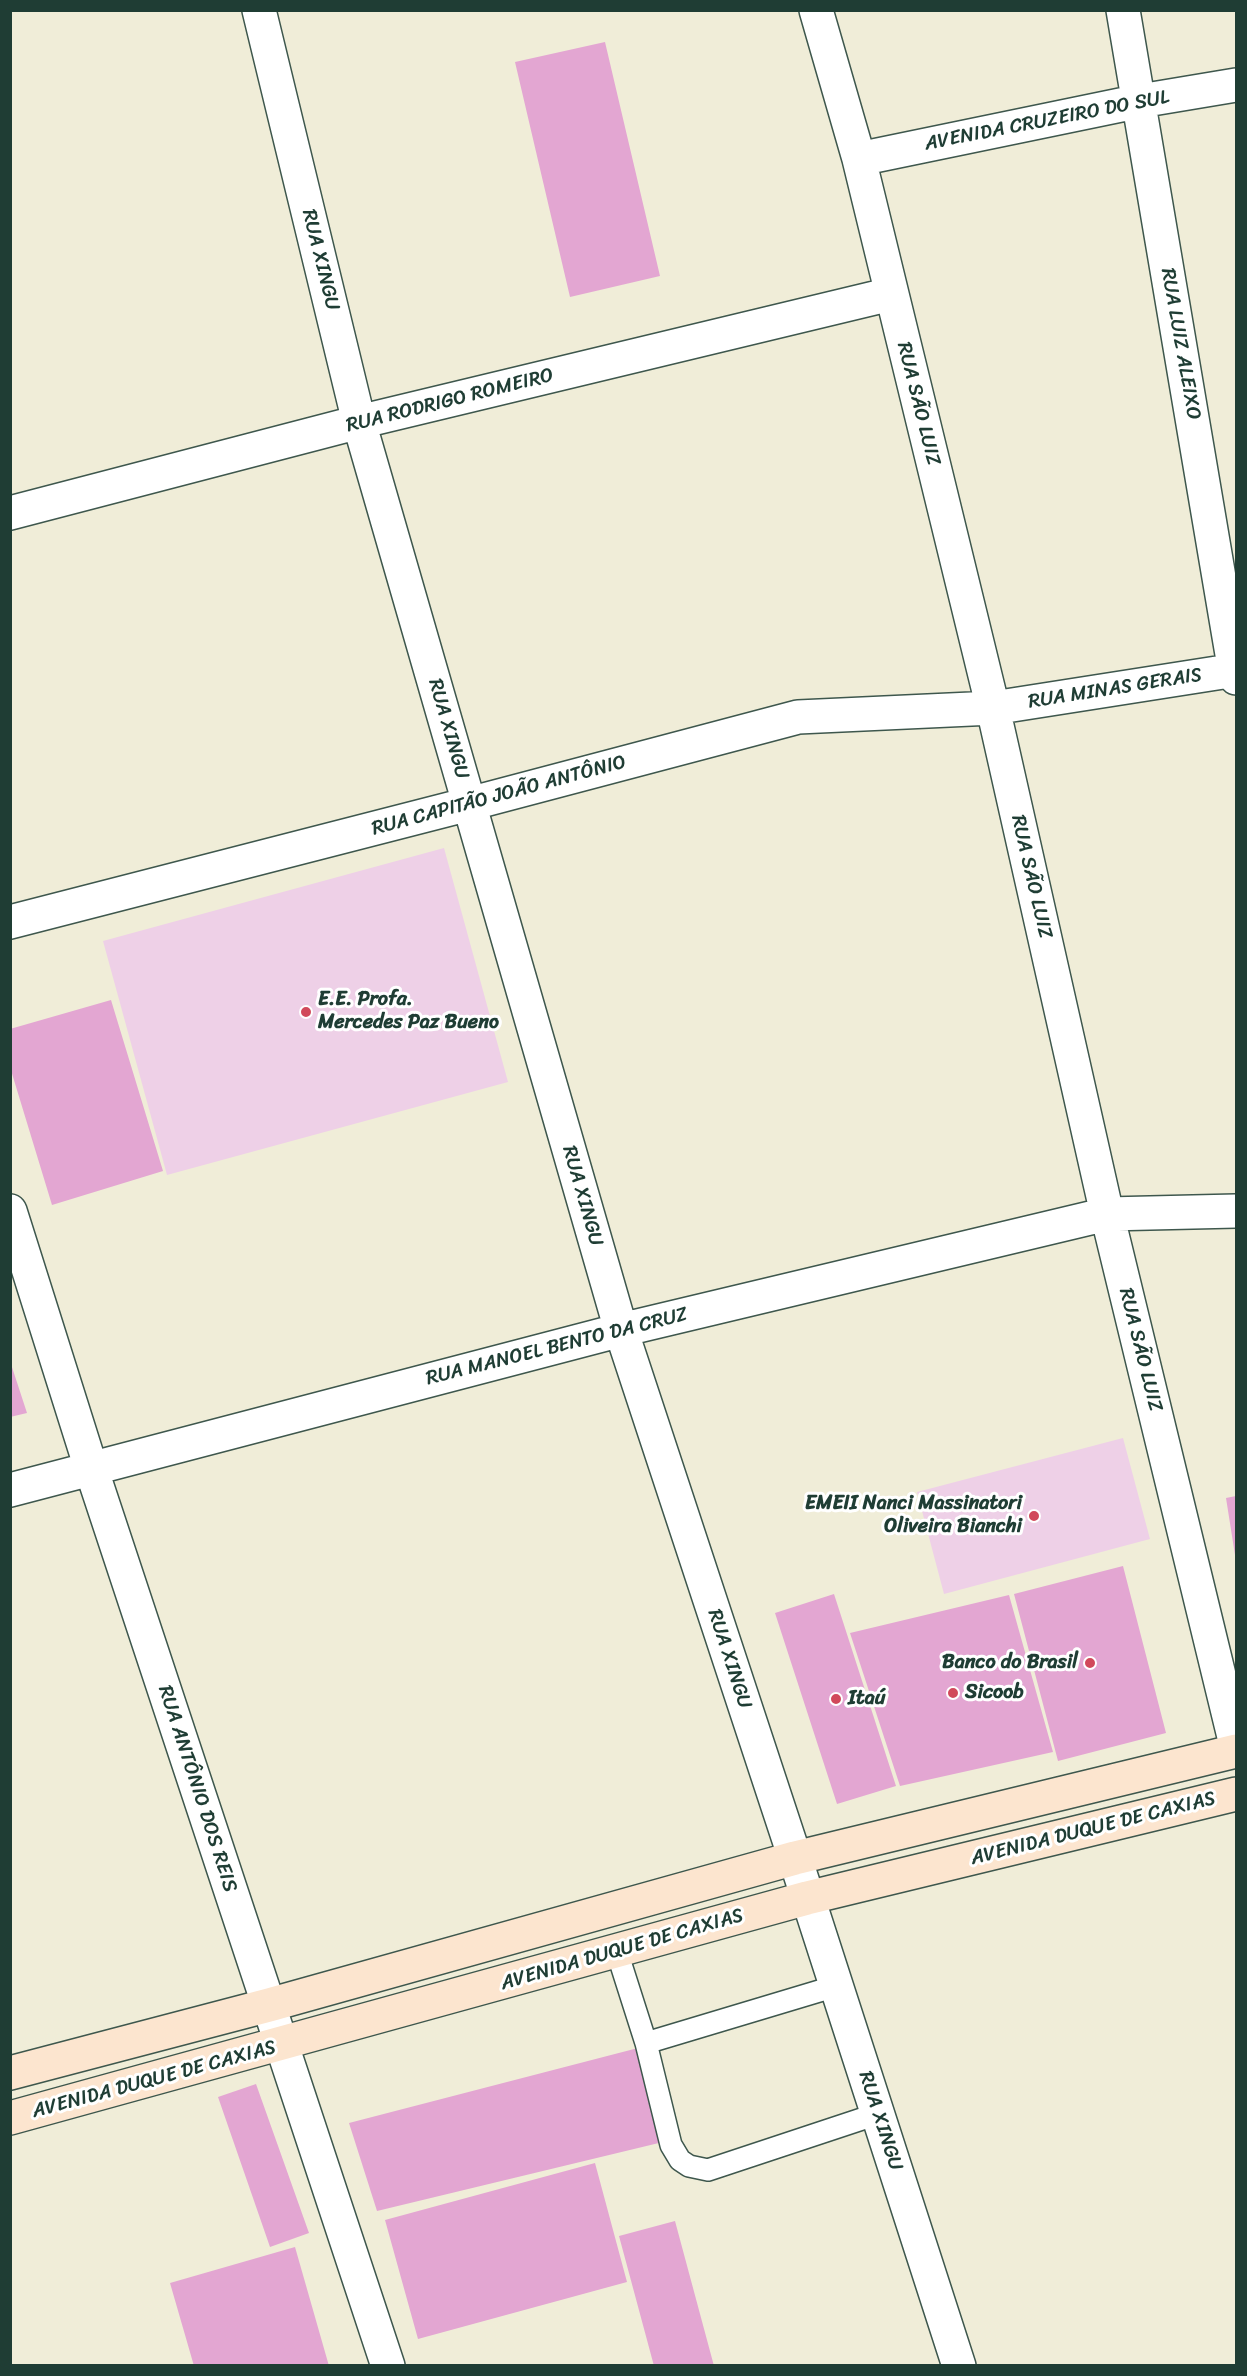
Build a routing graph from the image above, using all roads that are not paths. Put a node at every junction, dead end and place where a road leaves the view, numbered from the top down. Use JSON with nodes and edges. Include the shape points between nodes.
{"nodes":[{"id":1,"x":259,"y":10,"type":"edge"},
{"id":2,"x":816,"y":10,"type":"edge"},
{"id":3,"x":1124,"y":10,"type":"edge"},
{"id":4,"x":1236,"y":85,"type":"edge"},
{"id":5,"x":1140,"y":101,"type":"junction"},
{"id":6,"x":859,"y":159,"type":"junction"},
{"id":7,"x":891,"y":294,"type":"junction"},
{"id":8,"x":359,"y":422,"type":"junction"},
{"id":9,"x":10,"y":513,"type":"edge"},
{"id":10,"x":1236,"y":672,"type":"edge"},
{"id":11,"x":993,"y":708,"type":"junction"},
{"id":12,"x":469,"y":804,"type":"junction"},
{"id":13,"x":10,"y":922,"type":"edge"},
{"id":14,"x":10,"y":1211,"type":"edge"},
{"id":15,"x":1236,"y":1211,"type":"edge"},
{"id":16,"x":1107,"y":1214,"type":"junction"},
{"id":17,"x":621,"y":1330,"type":"junction"},
{"id":18,"x":91,"y":1468,"type":"junction"},
{"id":19,"x":10,"y":1490,"type":"edge"},
{"id":20,"x":1236,"y":1745,"type":"edge"},
{"id":21,"x":1236,"y":1751,"type":"edge"},
{"id":22,"x":1236,"y":1794,"type":"edge"},
{"id":23,"x":795,"y":1858,"type":"junction"},
{"id":24,"x":807,"y":1898,"type":"junction"},
{"id":25,"x":617,"y":1952,"type":"junction"},
{"id":26,"x":836,"y":1986,"type":"junction"},
{"id":27,"x":268,"y":2005,"type":"junction"},
{"id":28,"x":646,"y":2043,"type":"junction"},
{"id":29,"x":280,"y":2045,"type":"junction"},
{"id":30,"x":10,"y":2073,"type":"edge"},
{"id":31,"x":877,"y":2114,"type":"junction"},
{"id":32,"x":10,"y":2118,"type":"edge"},
{"id":33,"x":388,"y":2366,"type":"edge"},
{"id":34,"x":959,"y":2366,"type":"edge"}],
"edges":[{"from":1,"to":8,"type":"street","name":"RUA XINGU"},
{"from":2,"to":6,"type":"street","name":"RUA SÃO LUIZ"},
{"from":3,"to":5,"type":"street","name":"RUA LUIZ ALEIXO"},
{"from":4,"to":5,"type":"street","name":"AVENIDA CRUZEIRO DO SUL"},
{"from":5,"to":6,"type":"street","name":"AVENIDA CRUZEIRO DO SUL"},
{"from":5,"to":10,"type":"street","name":"RUA LUIZ ALEIXO"},
{"from":6,"to":7,"type":"street","name":"RUA SÃO LUIZ"},
{"from":7,"to":8,"type":"street","name":"RUA RODRIGO ROMEIRO"},
{"from":7,"to":11,"type":"street","name":"RUA SÃO LUIZ"},
{"from":8,"to":9,"type":"street","name":"RUA RODRIGO ROMEIRO"},
{"from":8,"to":12,"type":"street","name":"RUA XINGU"},
{"from":10,"to":11,"type":"street","name":"RUA MINAS GERAIS"},
{"from":11,"to":12,"type":"street","name":"RUA CAPITÃO JOÃO ANTÔNIO","via":[[798,717]]},
{"from":11,"to":16,"type":"street","name":"RUA SÃO LUIZ"},
{"from":12,"to":13,"type":"street","name":"RUA CAPITÃO JOÃO ANTÔNIO"},
{"from":12,"to":17,"type":"street","name":"RUA XINGU"},
{"from":14,"to":18,"type":"street","name":"RUA ANTÔNIO DOS REIS"},
{"from":15,"to":16,"type":"street","name":"RUA MANOEL BENTO DA CRUZ"},
{"from":16,"to":17,"type":"street","name":"RUA MANOEL BENTO DA CRUZ"},
{"from":16,"to":20,"type":"street","name":"RUA SÃO LUIZ"},
{"from":17,"to":18,"type":"street","name":"RUA MANOEL BENTO DA CRUZ"},
{"from":17,"to":23,"type":"street","name":"RUA XINGU"},
{"from":18,"to":19,"type":"street","name":"RUA MANOEL BENTO DA CRUZ"},
{"from":18,"to":27,"type":"street","name":"RUA ANTÔNIO DOS REIS"},
{"from":21,"to":23,"type":"main road"},
{"from":22,"to":24,"type":"main road","name":"AVENIDA DUQUE DE CAXIAS"},
{"from":23,"to":24,"type":"street","name":"RUA XINGU"},
{"from":23,"to":27,"type":"main road"},
{"from":24,"to":25,"type":"main road","name":"AVENIDA DUQUE DE CAXIAS"},
{"from":24,"to":26,"type":"street","name":"RUA XINGU"},
{"from":25,"to":28,"type":"lane"},
{"from":25,"to":29,"type":"main road","name":"AVENIDA DUQUE DE CAXIAS"},
{"from":26,"to":28,"type":"lane"},
{"from":26,"to":31,"type":"street","name":"RUA XINGU"},
{"from":27,"to":29,"type":"street","name":"RUA ANTÔNIO DOS REIS"},
{"from":27,"to":30,"type":"main road"},
{"from":28,"to":31,"type":"lane","via":[[671,2145],[689,2166],[708,2170]]},
{"from":29,"to":32,"type":"main road","name":"AVENIDA DUQUE DE CAXIAS"},
{"from":29,"to":33,"type":"street","name":"RUA ANTÔNIO DOS REIS"},
{"from":31,"to":34,"type":"street","name":"RUA XINGU"}]}
